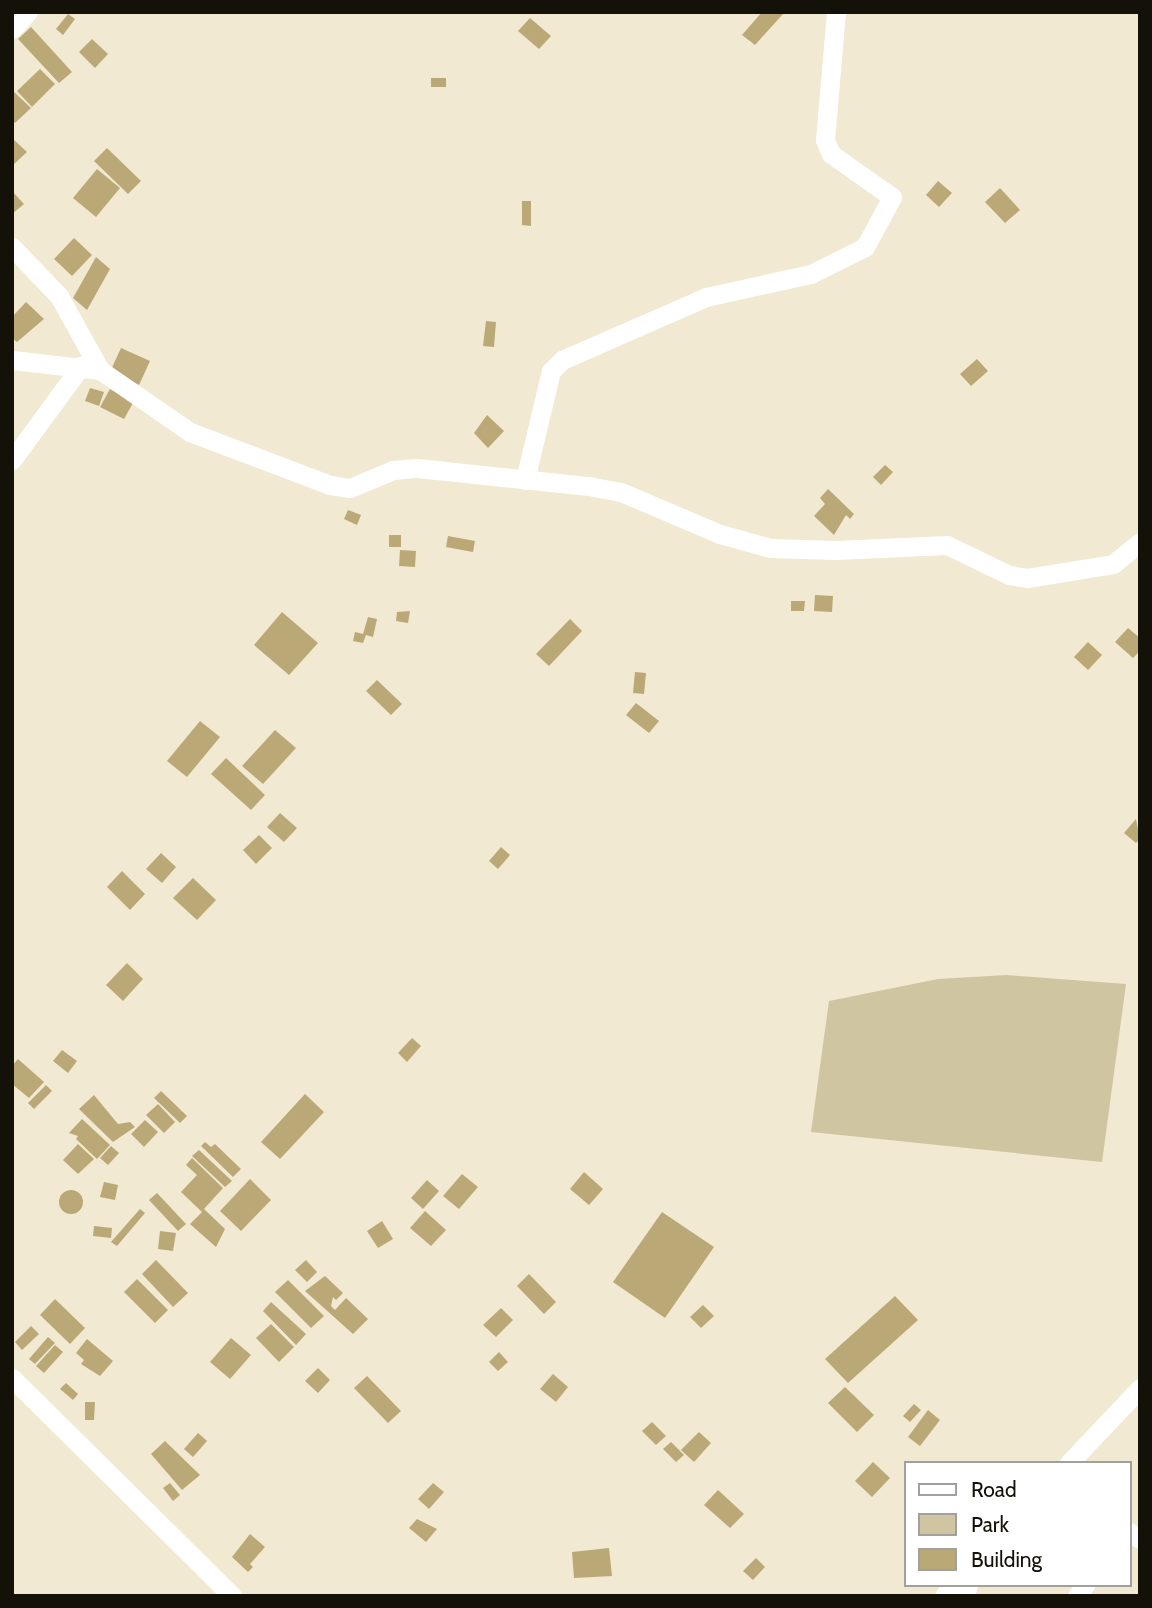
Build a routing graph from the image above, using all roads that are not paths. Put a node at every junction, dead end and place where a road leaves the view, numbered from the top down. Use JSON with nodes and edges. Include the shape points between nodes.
{"nodes":[{"id":1,"x":28,"y":12,"type":"edge"},
{"id":2,"x":836,"y":12,"type":"edge"},
{"id":3,"x":12,"y":29,"type":"edge"},
{"id":4,"x":12,"y":247,"type":"edge"},
{"id":5,"x":12,"y":360,"type":"edge"},
{"id":6,"x":90,"y":368,"type":"junction"},
{"id":7,"x":12,"y":460,"type":"edge"},
{"id":8,"x":525,"y":481,"type":"junction"},
{"id":9,"x":1140,"y":542,"type":"edge"},
{"id":10,"x":12,"y":1378,"type":"edge"},
{"id":11,"x":1137,"y":1396,"type":"edge"},
{"id":12,"x":1071,"y":1461,"type":"edge"},
{"id":13,"x":232,"y":1596,"type":"edge"}],
"edges":[{"from":1,"to":3,"type":"street"},
{"from":2,"to":8,"type":"street","via":[[824,109],[825,140],[831,154],[891,197],[878,229],[865,247],[828,267],[706,297],[562,360],[551,371]]},
{"from":4,"to":6,"type":"street","via":[[59,296]]},
{"from":5,"to":6,"type":"street"},
{"from":6,"to":7,"type":"street"},
{"from":6,"to":8,"type":"street","via":[[190,432],[330,485],[350,488],[393,470],[417,468]]},
{"from":8,"to":9,"type":"street","via":[[621,492],[720,534],[770,548],[947,545],[1009,575],[1027,578],[1113,564]]},
{"from":10,"to":13,"type":"street"},
{"from":11,"to":12,"type":"street"}]}
